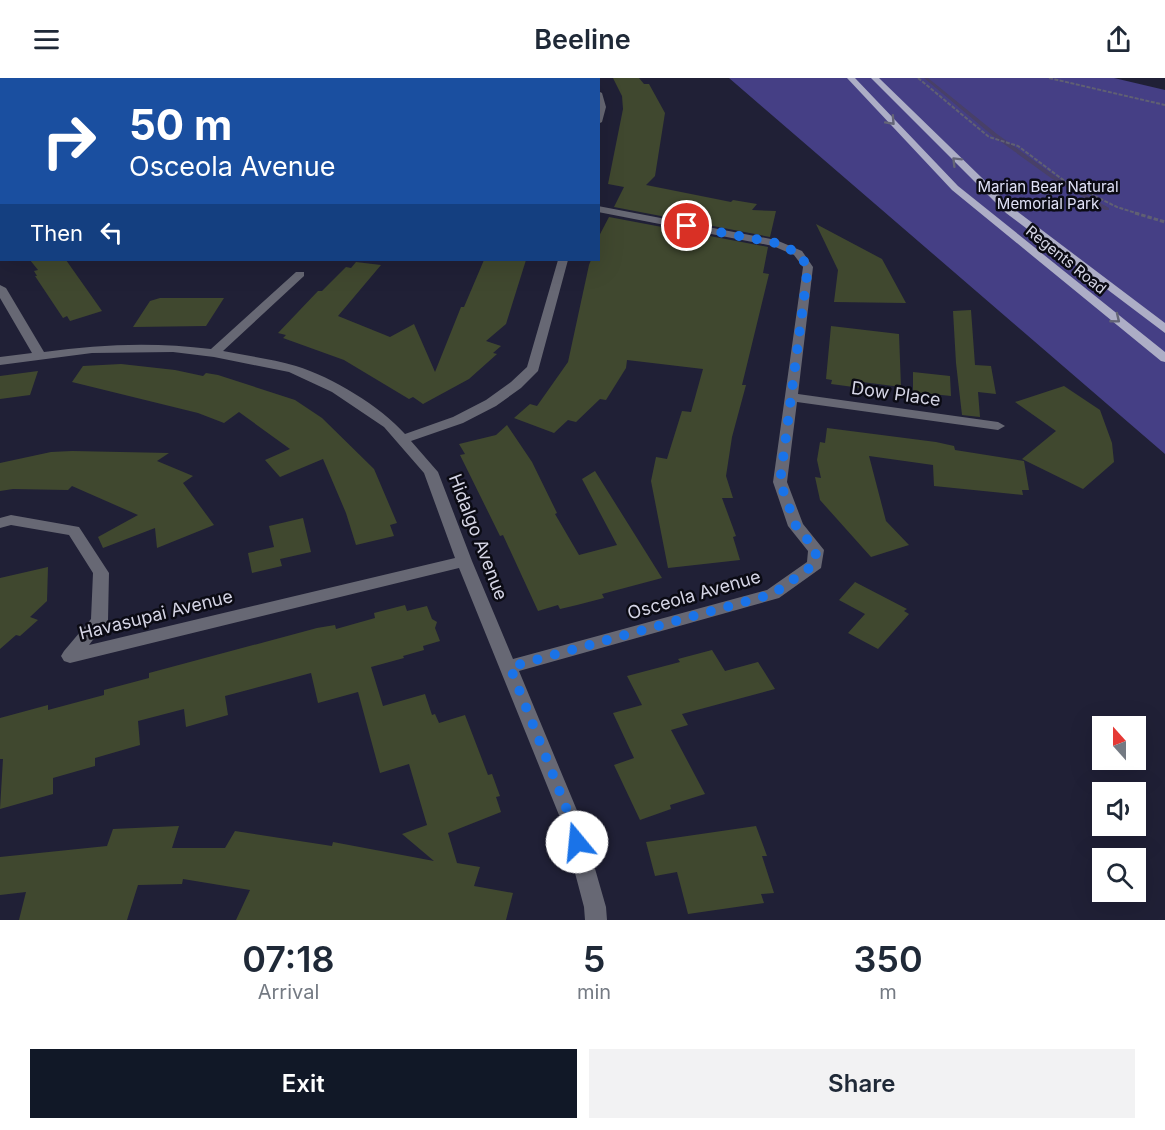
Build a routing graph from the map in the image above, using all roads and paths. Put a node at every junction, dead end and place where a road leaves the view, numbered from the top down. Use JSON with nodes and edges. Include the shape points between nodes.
{"nodes":[{"id":1,"x":851,"y":78,"type":"edge"},
{"id":2,"x":875,"y":78,"type":"edge"},
{"id":3,"x":918,"y":78,"type":"edge"},
{"id":4,"x":1049,"y":78,"type":"edge"},
{"id":5,"x":600,"y":100,"type":"edge"},
{"id":6,"x":1165,"y":105,"type":"edge"},
{"id":7,"x":600,"y":114,"type":"edge"},
{"id":8,"x":600,"y":209,"type":"edge"},
{"id":9,"x":1165,"y":222,"type":"edge"},
{"id":10,"x":564,"y":261,"type":"edge"},
{"id":11,"x":300,"y":274,"type":"dead end"},
{"id":12,"x":0,"y":288,"type":"edge"},
{"id":13,"x":1165,"y":329,"type":"edge"},
{"id":14,"x":214,"y":352,"type":"junction"},
{"id":15,"x":39,"y":354,"type":"junction"},
{"id":16,"x":1165,"y":358,"type":"edge"},
{"id":17,"x":0,"y":361,"type":"edge"},
{"id":18,"x":790,"y":397,"type":"junction"},
{"id":19,"x":998,"y":426,"type":"dead end"},
{"id":20,"x":401,"y":440,"type":"junction"},
{"id":21,"x":0,"y":523,"type":"edge"},
{"id":22,"x":464,"y":561,"type":"junction"},
{"id":23,"x":510,"y":667,"type":"junction"},
{"id":24,"x":596,"y":920,"type":"edge"}],
"edges":[{"from":1,"to":16,"type":"main road","name":"Regents Road","one_way":true,"via":[[955,188]]},
{"from":13,"to":2,"type":"main road","name":"Regents Road","one_way":true,"via":[[1010,211]]},
{"from":3,"to":9,"type":"path","via":[[989,137],[1018,146],[1066,182],[1117,207]]},
{"from":4,"to":6,"type":"path"},
{"from":5,"to":7,"type":"street"},
{"from":8,"to":18,"type":"street","via":[[776,243],[798,253],[808,267]]},
{"from":10,"to":20,"type":"street","via":[[532,368],[491,403],[458,420]]},
{"from":11,"to":14,"type":"street"},
{"from":12,"to":15,"type":"street"},
{"from":14,"to":15,"type":"street","name":"Hidalgo Avenue","via":[[150,348]]},
{"from":14,"to":20,"type":"street","name":"Hidalgo Avenue","via":[[293,369],[337,389],[389,424]]},
{"from":15,"to":17,"type":"street","name":"Hidalgo Avenue"},
{"from":18,"to":19,"type":"street","name":"Dow Place"},
{"from":18,"to":23,"type":"street","name":"Osceola Avenue","via":[[780,482],[796,526],[816,550],[815,564],[773,594]]},
{"from":20,"to":22,"type":"street","name":"Hidalgo Avenue","via":[[431,472]]},
{"from":21,"to":22,"type":"street","name":"Havasupai Avenue","via":[[11,520],[74,531],[101,573],[99,620],[70,656]]},
{"from":22,"to":23,"type":"street","name":"Hidalgo Avenue"},
{"from":23,"to":24,"type":"street","name":"Hidalgo Avenue","via":[[571,820]]}]}
